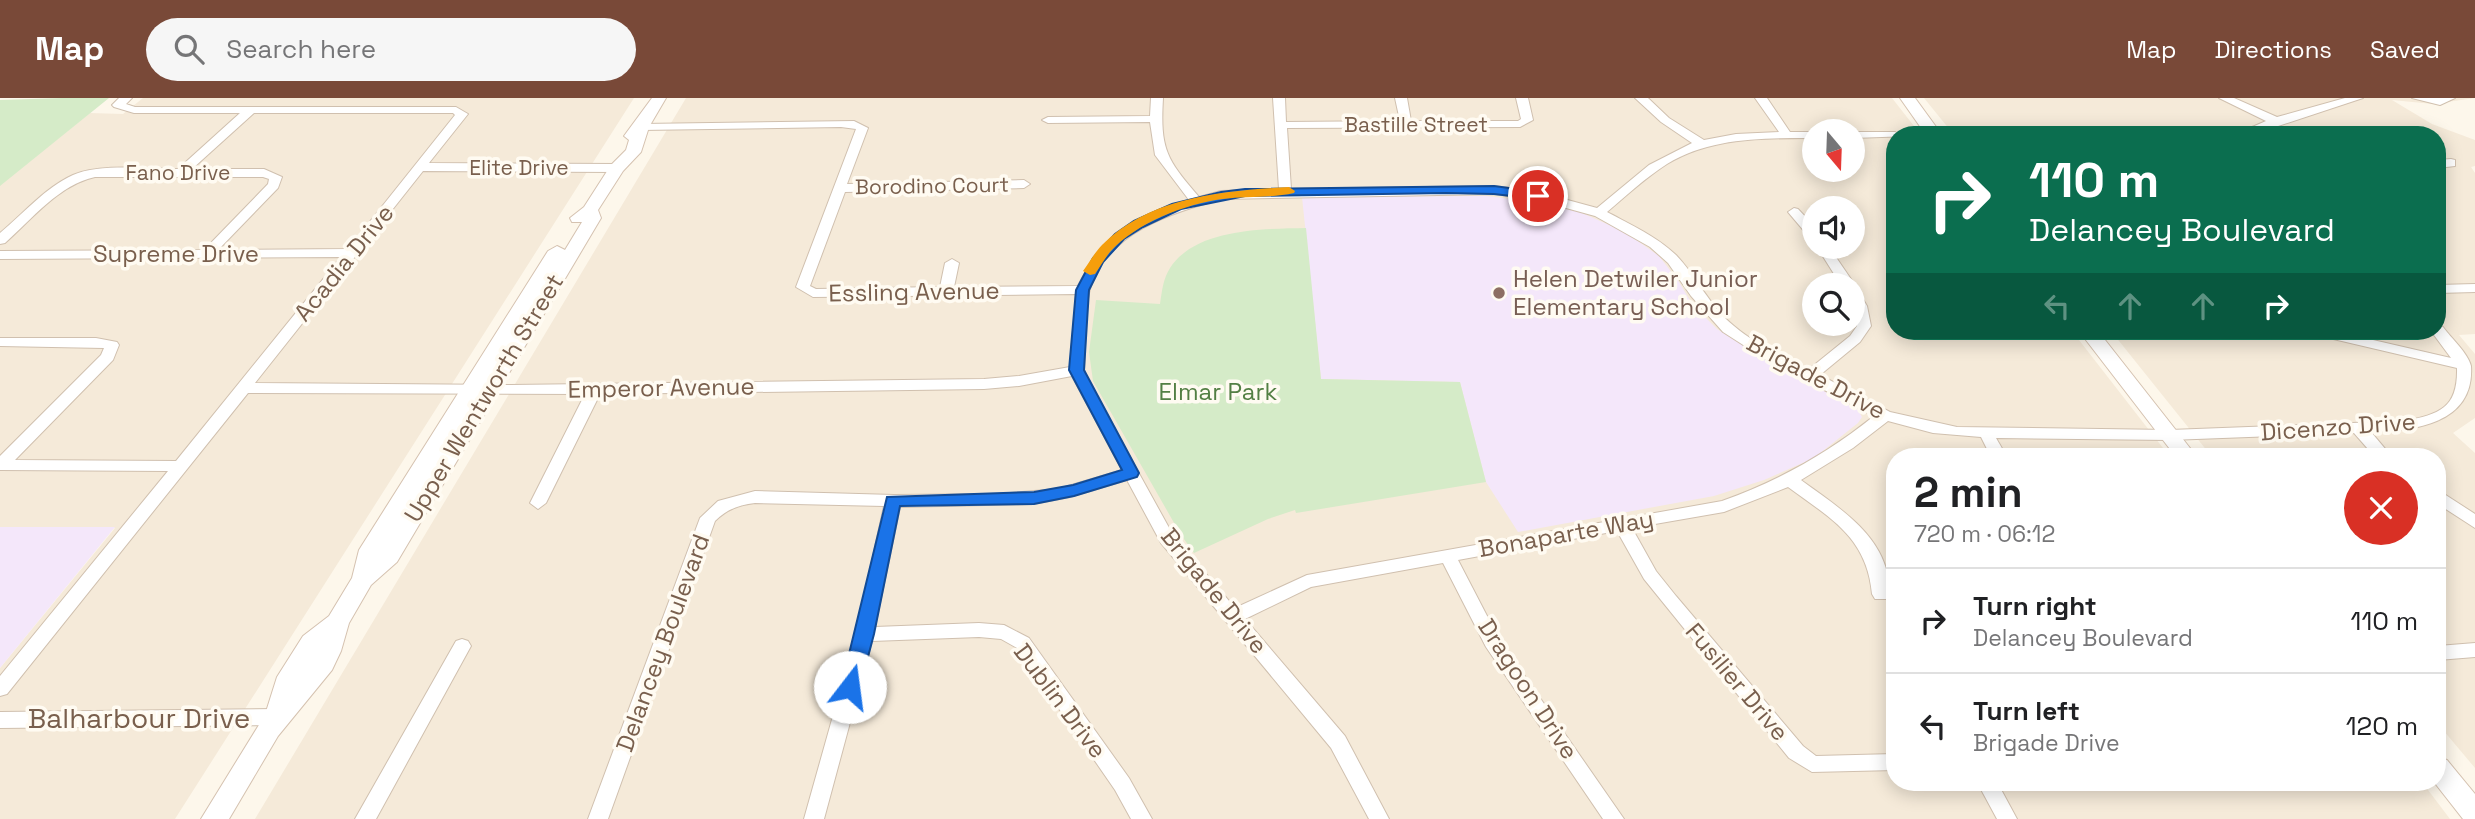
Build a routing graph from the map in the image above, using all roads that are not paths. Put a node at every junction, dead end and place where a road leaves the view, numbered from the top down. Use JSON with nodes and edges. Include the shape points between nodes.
{"nodes":[{"id":1,"x":126,"y":98,"type":"edge"},
{"id":2,"x":659,"y":98,"type":"edge"},
{"id":3,"x":1157,"y":98,"type":"edge"},
{"id":4,"x":1279,"y":98,"type":"edge"},
{"id":5,"x":1401,"y":98,"type":"edge"},
{"id":6,"x":1522,"y":98,"type":"edge"},
{"id":7,"x":1641,"y":98,"type":"edge"},
{"id":8,"x":1761,"y":98,"type":"edge"},
{"id":9,"x":1907,"y":98,"type":"edge"},
{"id":10,"x":2225,"y":98,"type":"edge"},
{"id":11,"x":2357,"y":98,"type":"edge"},
{"id":12,"x":2411,"y":98,"type":"edge"},
{"id":13,"x":2450,"y":98,"type":"edge"},
{"id":14,"x":2422,"y":99,"type":"edge"},
{"id":15,"x":251,"y":110,"type":"junction"},
{"id":16,"x":1156,"y":119,"type":"junction"},
{"id":17,"x":1048,"y":120,"type":"dead end"},
{"id":18,"x":2276,"y":121,"type":"junction"},
{"id":19,"x":1406,"y":124,"type":"junction"},
{"id":20,"x":1281,"y":125,"type":"junction"},
{"id":21,"x":1927,"y":126,"type":"edge"},
{"id":22,"x":2263,"y":126,"type":"edge"},
{"id":23,"x":641,"y":127,"type":"junction"},
{"id":24,"x":1787,"y":135,"type":"junction"},
{"id":25,"x":1802,"y":135,"type":"edge"},
{"id":26,"x":1866,"y":135,"type":"edge"},
{"id":27,"x":1886,"y":135,"type":"edge"},
{"id":28,"x":1701,"y":144,"type":"junction"},
{"id":29,"x":421,"y":167,"type":"junction"},
{"id":30,"x":617,"y":168,"type":"junction"},
{"id":31,"x":182,"y":172,"type":"junction"},
{"id":32,"x":1024,"y":184,"type":"dead end"},
{"id":33,"x":840,"y":188,"type":"junction"},
{"id":34,"x":1285,"y":191,"type":"junction"},
{"id":35,"x":1196,"y":201,"type":"junction"},
{"id":36,"x":1794,"y":212,"type":"dead end"},
{"id":37,"x":1599,"y":213,"type":"junction"},
{"id":38,"x":1802,"y":221,"type":"edge"},
{"id":39,"x":0,"y":240,"type":"edge"},
{"id":40,"x":352,"y":253,"type":"junction"},
{"id":41,"x":207,"y":254,"type":"junction"},
{"id":42,"x":0,"y":255,"type":"edge"},
{"id":43,"x":952,"y":263,"type":"dead end"},
{"id":44,"x":2475,"y":288,"type":"edge"},
{"id":45,"x":2446,"y":289,"type":"edge"},
{"id":46,"x":1083,"y":290,"type":"junction"},
{"id":47,"x":946,"y":291,"type":"junction"},
{"id":48,"x":1857,"y":336,"type":"edge"},
{"id":49,"x":2095,"y":340,"type":"edge"},
{"id":50,"x":2356,"y":340,"type":"edge"},
{"id":51,"x":2445,"y":340,"type":"edge"},
{"id":52,"x":0,"y":342,"type":"edge"},
{"id":53,"x":2464,"y":365,"type":"junction"},
{"id":54,"x":1077,"y":370,"type":"junction"},
{"id":55,"x":1811,"y":375,"type":"junction"},
{"id":56,"x":244,"y":388,"type":"junction"},
{"id":57,"x":480,"y":389,"type":"junction"},
{"id":58,"x":595,"y":389,"type":"junction"},
{"id":59,"x":1885,"y":415,"type":"junction"},
{"id":60,"x":2360,"y":430,"type":"junction"},
{"id":61,"x":1986,"y":433,"type":"junction"},
{"id":62,"x":2170,"y":435,"type":"junction"},
{"id":63,"x":1995,"y":448,"type":"edge"},
{"id":64,"x":2180,"y":448,"type":"edge"},
{"id":65,"x":2376,"y":448,"type":"edge"},
{"id":66,"x":0,"y":465,"type":"edge"},
{"id":67,"x":179,"y":466,"type":"junction"},
{"id":68,"x":1131,"y":473,"type":"junction"},
{"id":69,"x":1791,"y":481,"type":"junction"},
{"id":70,"x":893,"y":501,"type":"junction"},
{"id":71,"x":2446,"y":502,"type":"edge"},
{"id":72,"x":538,"y":503,"type":"dead end"},
{"id":73,"x":2475,"y":522,"type":"edge"},
{"id":74,"x":1622,"y":525,"type":"junction"},
{"id":75,"x":1447,"y":555,"type":"junction"},
{"id":76,"x":1881,"y":594,"type":"dead end"},
{"id":77,"x":1233,"y":617,"type":"junction"},
{"id":78,"x":865,"y":634,"type":"junction"},
{"id":79,"x":462,"y":646,"type":"dead end"},
{"id":80,"x":2475,"y":650,"type":"edge"},
{"id":81,"x":2446,"y":652,"type":"edge"},
{"id":82,"x":0,"y":688,"type":"edge"},
{"id":83,"x":278,"y":717,"type":"junction"},
{"id":84,"x":0,"y":720,"type":"edge"},
{"id":85,"x":1886,"y":762,"type":"edge"},
{"id":86,"x":2446,"y":778,"type":"edge"},
{"id":87,"x":1992,"y":791,"type":"edge"},
{"id":88,"x":2475,"y":814,"type":"edge"},
{"id":89,"x":215,"y":819,"type":"edge"},
{"id":90,"x":365,"y":819,"type":"edge"},
{"id":91,"x":598,"y":819,"type":"edge"},
{"id":92,"x":814,"y":819,"type":"edge"},
{"id":93,"x":1142,"y":819,"type":"edge"},
{"id":94,"x":1379,"y":819,"type":"edge"},
{"id":95,"x":1614,"y":819,"type":"edge"},
{"id":96,"x":2007,"y":819,"type":"edge"}],
"edges":[{"from":1,"to":15,"type":"street","name":"Acadia Drive","via":[[118,105],[134,110]]},
{"from":2,"to":23,"type":"main road","name":"Upper Wentworth Street"},
{"from":3,"to":16,"type":"street"},
{"from":4,"to":20,"type":"street"},
{"from":5,"to":19,"type":"street"},
{"from":6,"to":19,"type":"street","name":"Bastille Street","via":[[1527,120],[1520,124]]},
{"from":7,"to":28,"type":"street"},
{"from":8,"to":24,"type":"street"},
{"from":9,"to":21,"type":"main road"},
{"from":10,"to":18,"type":"street"},
{"from":11,"to":18,"type":"street"},
{"from":12,"to":14,"type":"street"},
{"from":13,"to":14,"type":"street","via":[[2440,102]]},
{"from":15,"to":29,"type":"street","name":"Acadia Drive","via":[[456,110],[462,114]]},
{"from":15,"to":31,"type":"street"},
{"from":16,"to":17,"type":"street"},
{"from":16,"to":35,"type":"street","via":[[1160,155]]},
{"from":18,"to":22,"type":"street"},
{"from":19,"to":20,"type":"street","name":"Bastille Street"},
{"from":20,"to":34,"type":"street"},
{"from":23,"to":30,"type":"main road","name":"Upper Wentworth Street","via":[[633,152]]},
{"from":23,"to":33,"type":"street","name":"Essling Avenue","via":[[854,124],[862,128],[861,134]]},
{"from":24,"to":25,"type":"street"},
{"from":24,"to":28,"type":"street"},
{"from":26,"to":27,"type":"street"},
{"from":28,"to":37,"type":"street","via":[[1662,162]]},
{"from":29,"to":30,"type":"street","name":"Elite Drive"},
{"from":29,"to":40,"type":"street","name":"Acadia Drive"},
{"from":30,"to":57,"type":"main road","name":"Upper Wentworth Street","via":[[590,210],[593,218]]},
{"from":31,"to":39,"type":"street","name":"Fano Drive","via":[[80,176],[63,185]]},
{"from":31,"to":41,"type":"street","name":"Fano Drive","via":[[276,177],[274,185]]},
{"from":32,"to":33,"type":"street","name":"Borodino Court"},
{"from":33,"to":47,"type":"street","name":"Essling Avenue","via":[[803,287],[813,293]]},
{"from":34,"to":35,"type":"street","name":"Brigade Drive"},
{"from":34,"to":37,"type":"street","name":"Brigade Drive","via":[[1494,190],[1538,196]]},
{"from":35,"to":46,"type":"street","name":"Brigade Drive","via":[[1158,214],[1120,237],[1097,261]]},
{"from":36,"to":38,"type":"street"},
{"from":37,"to":55,"type":"street","name":"Brigade Drive","via":[[1673,260],[1728,329]]},
{"from":40,"to":41,"type":"street","name":"Supreme Drive"},
{"from":40,"to":56,"type":"street","name":"Acadia Drive"},
{"from":41,"to":42,"type":"street","name":"Supreme Drive"},
{"from":43,"to":47,"type":"street"},
{"from":44,"to":45,"type":"street"},
{"from":46,"to":47,"type":"street","name":"Essling Avenue"},
{"from":46,"to":54,"type":"street","name":"Brigade Drive"},
{"from":48,"to":55,"type":"street"},
{"from":49,"to":62,"type":"main road"},
{"from":50,"to":53,"type":"street"},
{"from":51,"to":53,"type":"street"},
{"from":52,"to":66,"type":"street","via":[[112,345],[108,357]]},
{"from":53,"to":60,"type":"street","name":"Dicenzo Drive","via":[[2462,393],[2455,410],[2405,426]]},
{"from":54,"to":58,"type":"street","name":"Emperor Avenue","via":[[984,384]]},
{"from":54,"to":68,"type":"street","name":"Brigade Drive"},
{"from":55,"to":59,"type":"street","name":"Brigade Drive"},
{"from":56,"to":57,"type":"street","name":"Emperor Avenue"},
{"from":56,"to":67,"type":"street","name":"Acadia Drive"},
{"from":57,"to":58,"type":"street","name":"Emperor Avenue"},
{"from":57,"to":83,"type":"main road","name":"Upper Wentworth Street","via":[[367,556],[363,579],[337,622],[334,643],[310,684]]},
{"from":58,"to":72,"type":"street"},
{"from":59,"to":61,"type":"street","name":"Brigade Drive","via":[[1933,428]]},
{"from":59,"to":69,"type":"street","name":"Bonaparte Way"},
{"from":60,"to":62,"type":"street","name":"Dicenzo Drive"},
{"from":60,"to":65,"type":"street"},
{"from":61,"to":62,"type":"street","name":"Brigade Drive"},
{"from":61,"to":63,"type":"street"},
{"from":62,"to":64,"type":"main road"},
{"from":66,"to":67,"type":"street"},
{"from":67,"to":82,"type":"street","name":"Acadia Drive"},
{"from":68,"to":70,"type":"street","name":"Delancey Boulevard","via":[[1034,498]]},
{"from":68,"to":77,"type":"street","name":"Brigade Drive","via":[[1178,555]]},
{"from":69,"to":74,"type":"street","name":"Bonaparte Way","via":[[1724,506]]},
{"from":69,"to":76,"type":"street","via":[[1869,548],[1877,564]]},
{"from":70,"to":78,"type":"street"},
{"from":70,"to":91,"type":"street","name":"Delancey Boulevard","via":[[739,498],[720,506],[708,518]]},
{"from":71,"to":73,"type":"street"},
{"from":74,"to":75,"type":"street","name":"Bonaparte Way"},
{"from":74,"to":85,"type":"street","name":"Fusilier Drive","via":[[1650,576],[1796,752],[1812,764]]},
{"from":75,"to":77,"type":"street","name":"Bonaparte Way","via":[[1307,581]]},
{"from":75,"to":95,"type":"street","name":"Dragoon Drive","via":[[1492,642]]},
{"from":77,"to":94,"type":"street","name":"Brigade Drive","via":[[1338,742]]},
{"from":78,"to":92,"type":"street"},
{"from":78,"to":93,"type":"street","name":"Dublin Drive","via":[[979,630],[1004,632],[1023,643]]},
{"from":79,"to":90,"type":"street"},
{"from":80,"to":81,"type":"street"},
{"from":83,"to":84,"type":"street","name":"Balharbour Drive"},
{"from":83,"to":89,"type":"main road","name":"Upper Wentworth Street"},
{"from":86,"to":88,"type":"main road"},
{"from":87,"to":96,"type":"street"}]}
